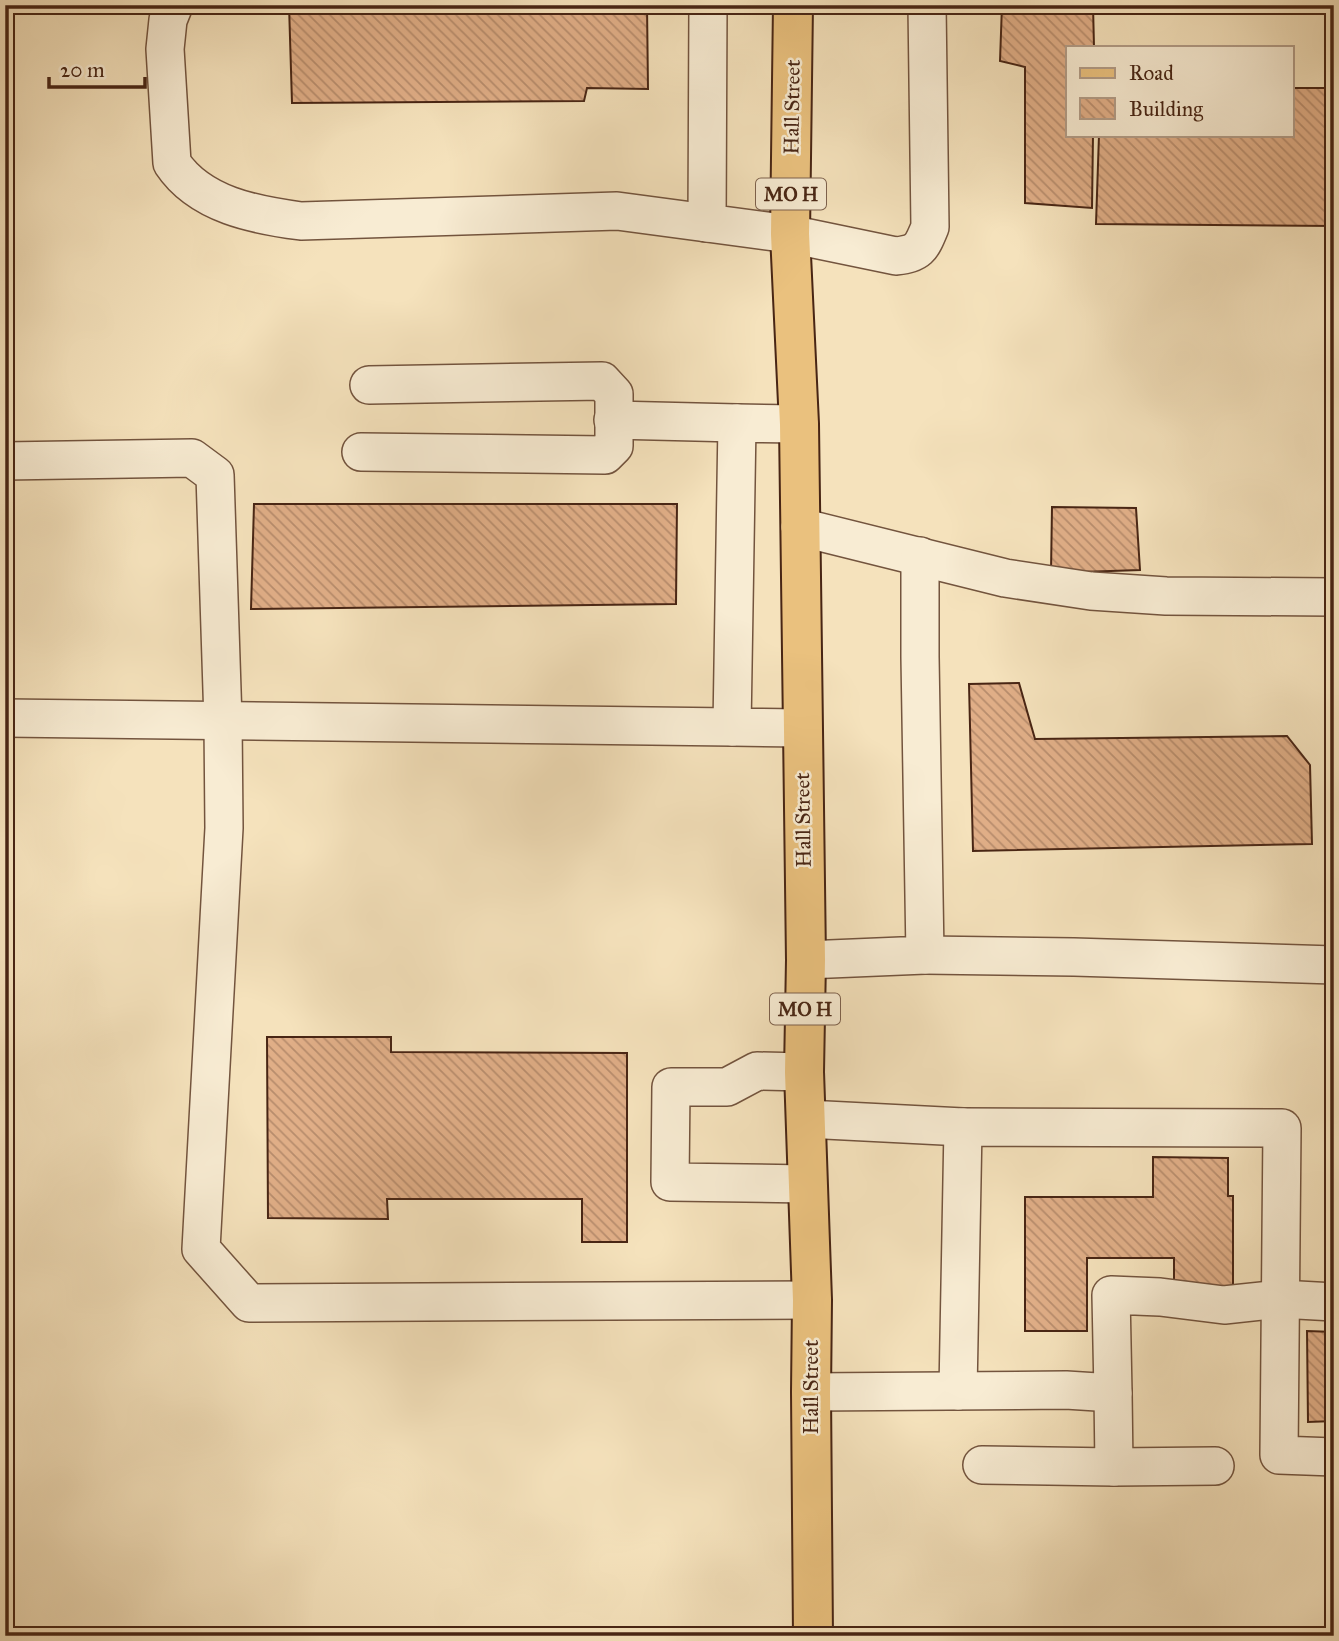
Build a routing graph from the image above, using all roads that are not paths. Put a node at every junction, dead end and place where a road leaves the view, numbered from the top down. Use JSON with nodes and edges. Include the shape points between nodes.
{"nodes":[{"id":1,"x":174,"y":5,"type":"edge"},
{"id":2,"x":708,"y":5,"type":"edge"},
{"id":3,"x":793,"y":5,"type":"edge"},
{"id":4,"x":927,"y":5,"type":"edge"},
{"id":5,"x":707,"y":223,"type":"junction"},
{"id":6,"x":790,"y":234,"type":"junction"},
{"id":7,"x":369,"y":385,"type":"dead end"},
{"id":8,"x":613,"y":420,"type":"junction"},
{"id":9,"x":737,"y":423,"type":"junction"},
{"id":10,"x":799,"y":424,"type":"junction"},
{"id":11,"x":361,"y":452,"type":"dead end"},
{"id":12,"x":5,"y":461,"type":"edge"},
{"id":13,"x":800,"y":527,"type":"junction"},
{"id":14,"x":920,"y":556,"type":"junction"},
{"id":15,"x":1334,"y":597,"type":"edge"},
{"id":16,"x":5,"y":718,"type":"edge"},
{"id":17,"x":223,"y":721,"type":"junction"},
{"id":18,"x":732,"y":727,"type":"junction"},
{"id":19,"x":801,"y":728,"type":"junction"},
{"id":20,"x":925,"y":955,"type":"junction"},
{"id":21,"x":806,"y":960,"type":"junction"},
{"id":22,"x":1334,"y":965,"type":"edge"},
{"id":23,"x":804,"y":1072,"type":"junction"},
{"id":24,"x":806,"y":1119,"type":"junction"},
{"id":25,"x":963,"y":1127,"type":"junction"},
{"id":26,"x":807,"y":1184,"type":"junction"},
{"id":27,"x":812,"y":1300,"type":"junction"},
{"id":28,"x":1280,"y":1300,"type":"junction"},
{"id":29,"x":1334,"y":1302,"type":"edge"},
{"id":30,"x":958,"y":1391,"type":"junction"},
{"id":31,"x":811,"y":1392,"type":"junction"},
{"id":32,"x":1113,"y":1393,"type":"junction"},
{"id":33,"x":1334,"y":1457,"type":"edge"},
{"id":34,"x":982,"y":1465,"type":"dead end"},
{"id":35,"x":1215,"y":1465,"type":"dead end"},
{"id":36,"x":1114,"y":1467,"type":"junction"},
{"id":37,"x":813,"y":1636,"type":"edge"}],
"edges":[{"from":1,"to":5,"type":"lane","via":[[165,49],[172,163],[181,176],[219,202],[302,221],[617,211]]},
{"from":2,"to":5,"type":"lane"},
{"from":3,"to":6,"type":"main road","name":"Hall Street","number":"MO H"},
{"from":4,"to":6,"type":"lane","via":[[930,227],[924,243],[913,254],[896,256]]},
{"from":5,"to":6,"type":"lane"},
{"from":6,"to":10,"type":"main road","name":"Hall Street","number":"MO H"},
{"from":7,"to":8,"type":"lane","via":[[602,381],[614,394]]},
{"from":8,"to":9,"type":"lane"},
{"from":8,"to":11,"type":"lane","via":[[614,446],[605,455]]},
{"from":9,"to":10,"type":"lane"},
{"from":9,"to":18,"type":"lane"},
{"from":10,"to":13,"type":"main road","name":"Hall Street","number":"MO H"},
{"from":12,"to":17,"type":"lane","via":[[192,458],[215,475]]},
{"from":13,"to":14,"type":"lane"},
{"from":13,"to":19,"type":"main road","name":"Hall Street","number":"MO H"},
{"from":14,"to":15,"type":"lane","via":[[1005,578],[1091,591]]},
{"from":14,"to":20,"type":"lane"},
{"from":16,"to":17,"type":"lane"},
{"from":17,"to":18,"type":"lane"},
{"from":17,"to":27,"type":"lane","via":[[224,828],[201,1249],[249,1303]]},
{"from":18,"to":19,"type":"lane"},
{"from":19,"to":21,"type":"main road","name":"Hall Street","number":"MO H"},
{"from":20,"to":21,"type":"lane"},
{"from":20,"to":22,"type":"lane"},
{"from":21,"to":23,"type":"main road","name":"Hall Street","number":"MO H"},
{"from":23,"to":24,"type":"main road","name":"Hall Street","number":"MO H"},
{"from":23,"to":26,"type":"lane","via":[[757,1071],[727,1087],[671,1087],[670,1182]]},
{"from":24,"to":25,"type":"lane"},
{"from":24,"to":26,"type":"main road","name":"Hall Street","number":"MO H"},
{"from":25,"to":28,"type":"lane","via":[[1282,1128]]},
{"from":25,"to":30,"type":"lane"},
{"from":26,"to":27,"type":"main road","name":"Hall Street","number":"MO H"},
{"from":27,"to":31,"type":"main road","name":"Hall Street","number":"MO H"},
{"from":28,"to":29,"type":"lane"},
{"from":28,"to":32,"type":"lane","via":[[1224,1305],[1111,1295]]},
{"from":28,"to":33,"type":"lane","via":[[1279,1455]]},
{"from":30,"to":31,"type":"lane"},
{"from":30,"to":32,"type":"lane"},
{"from":31,"to":37,"type":"main road","name":"Hall Street","number":"MO H"},
{"from":32,"to":36,"type":"lane"},
{"from":34,"to":36,"type":"lane"},
{"from":35,"to":36,"type":"lane"}]}
